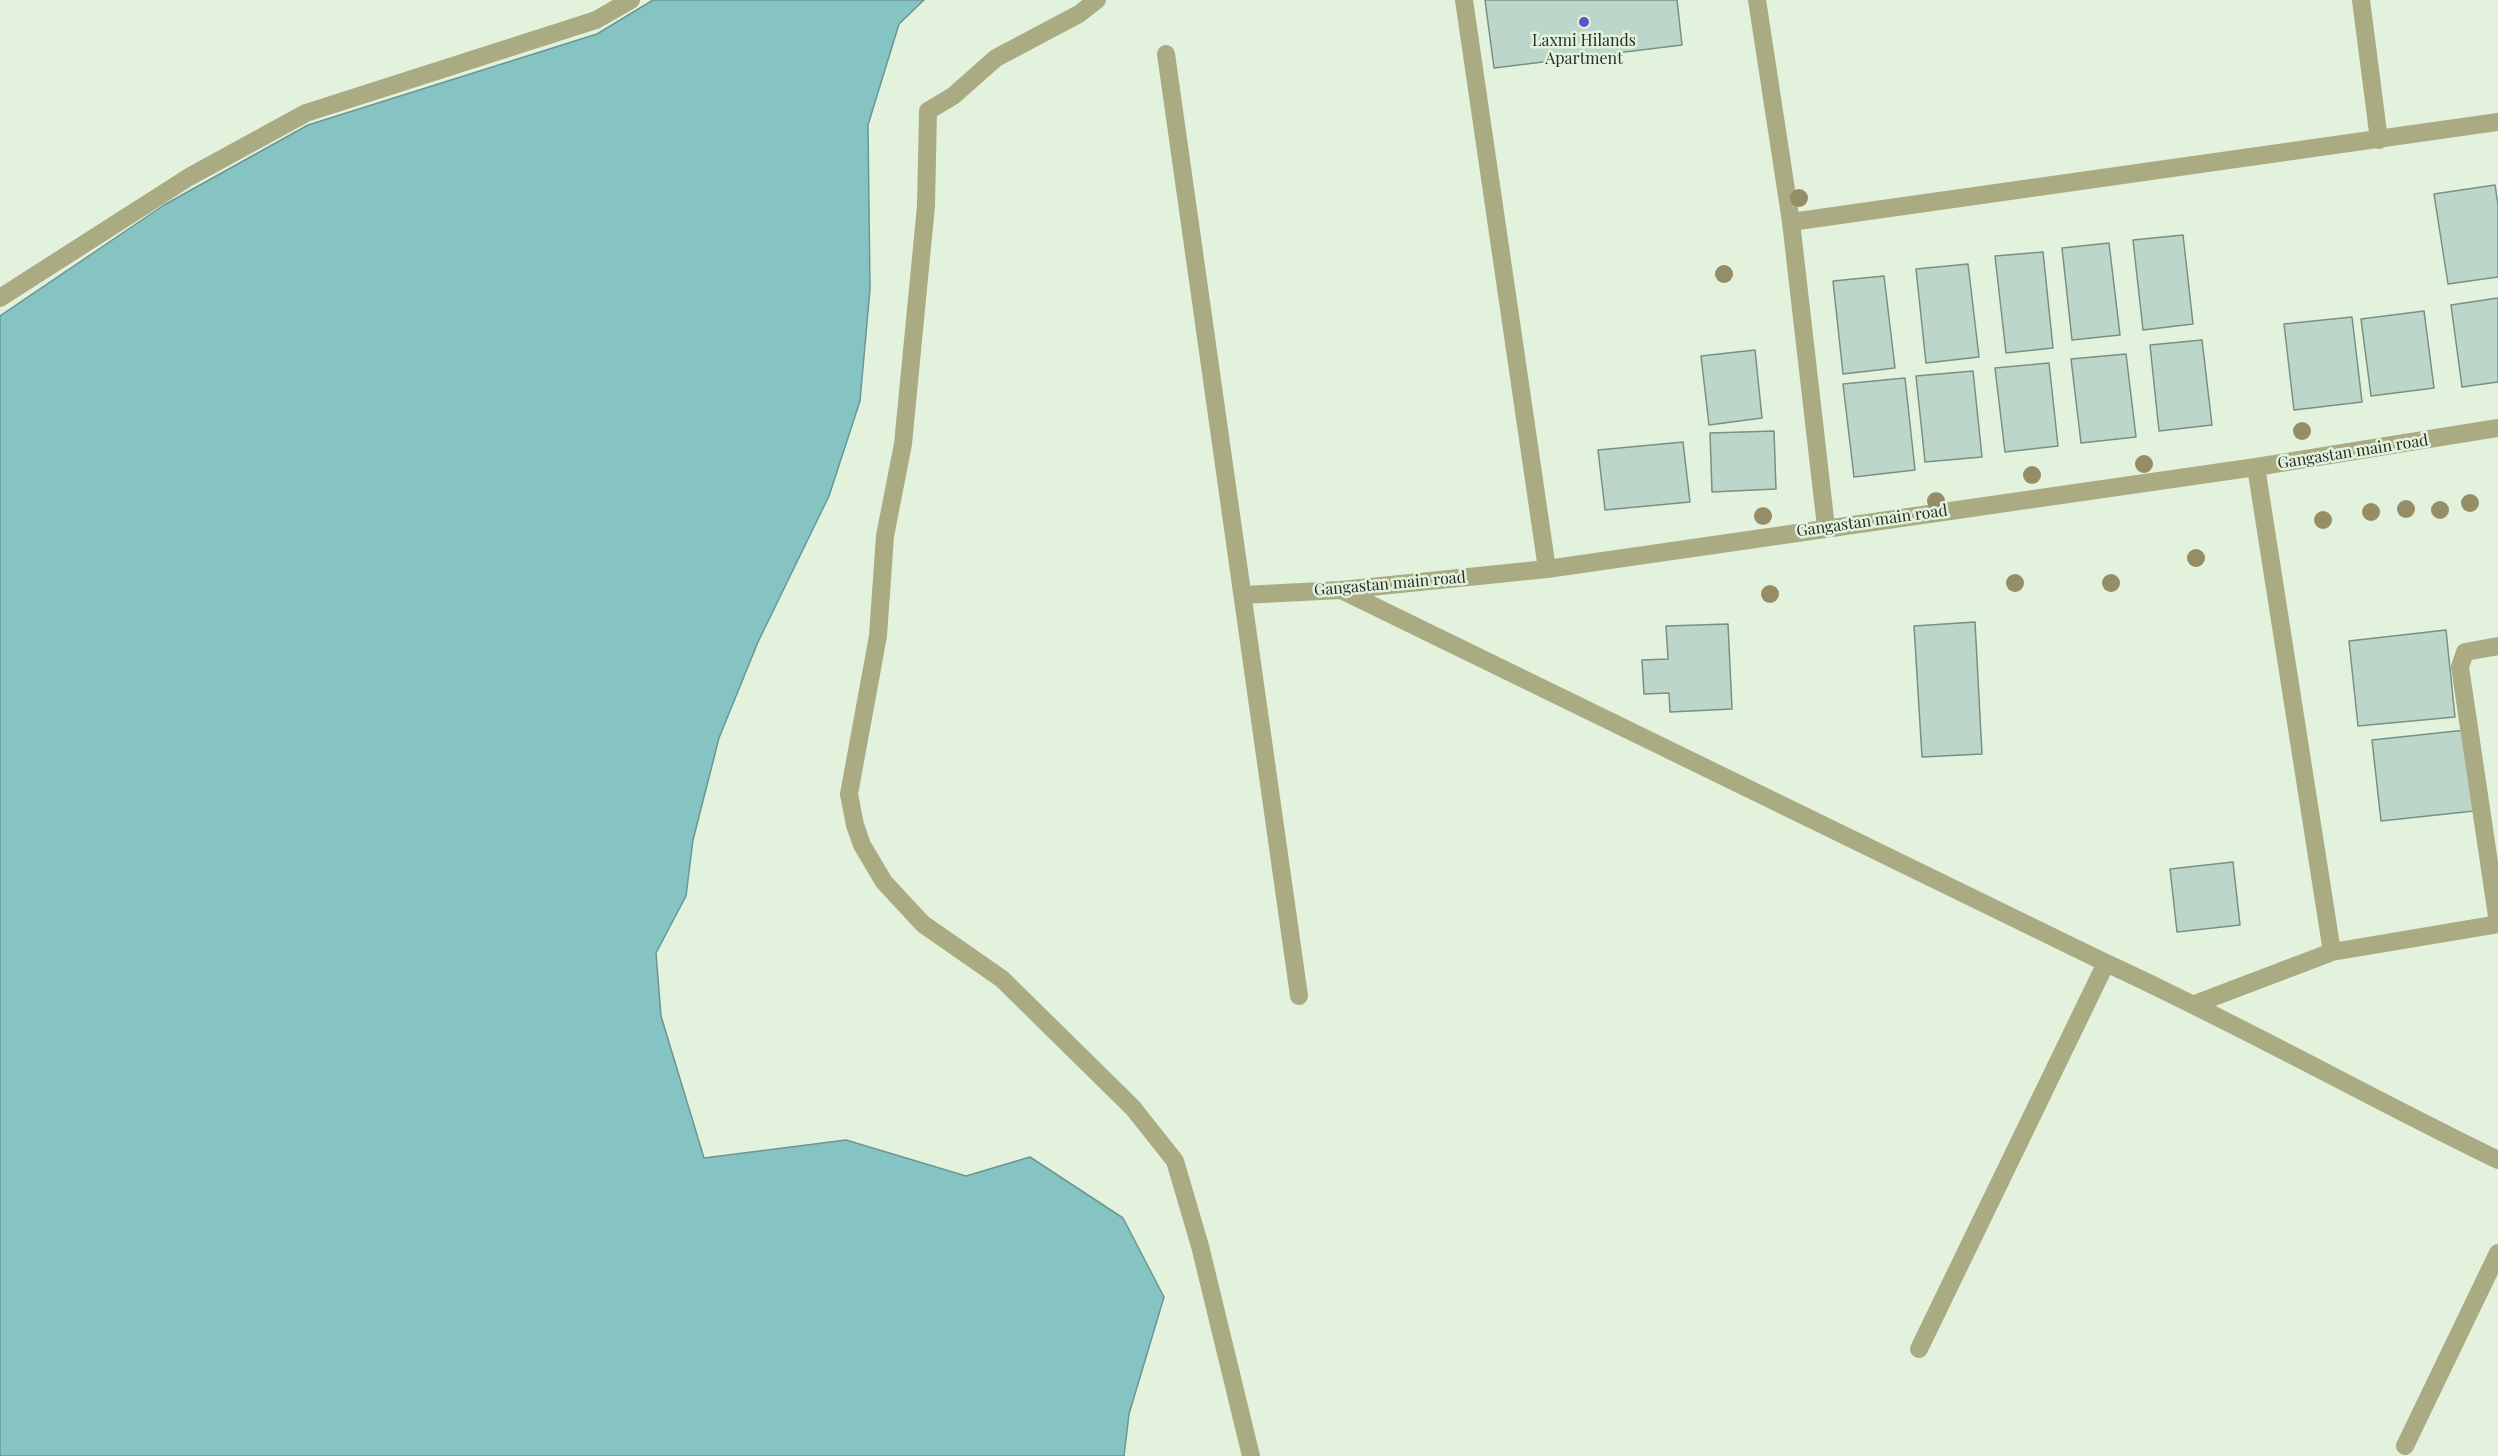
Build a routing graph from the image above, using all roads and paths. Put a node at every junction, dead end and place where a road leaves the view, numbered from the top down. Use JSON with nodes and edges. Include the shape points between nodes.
{"nodes":[{"id":1,"x":631,"y":0,"type":"edge"},
{"id":2,"x":1096,"y":0,"type":"edge"},
{"id":3,"x":1464,"y":0,"type":"edge"},
{"id":4,"x":1757,"y":0,"type":"edge"},
{"id":5,"x":2361,"y":0,"type":"edge"},
{"id":6,"x":1166,"y":54,"type":"dead end"},
{"id":7,"x":2498,"y":122,"type":"edge"},
{"id":8,"x":2379,"y":140,"type":"junction"},
{"id":9,"x":1791,"y":222,"type":"junction"},
{"id":10,"x":0,"y":298,"type":"edge"},
{"id":11,"x":2498,"y":428,"type":"edge"},
{"id":12,"x":2256,"y":468,"type":"junction"},
{"id":13,"x":1826,"y":528,"type":"junction"},
{"id":14,"x":1547,"y":568,"type":"junction"},
{"id":15,"x":1341,"y":590,"type":"junction"},
{"id":16,"x":1243,"y":596,"type":"junction"},
{"id":17,"x":2498,"y":646,"type":"edge"},
{"id":18,"x":2496,"y":896,"type":"edge"},
{"id":19,"x":2498,"y":924,"type":"edge"},
{"id":20,"x":2332,"y":952,"type":"junction"},
{"id":21,"x":2106,"y":963,"type":"junction"},
{"id":22,"x":1299,"y":996,"type":"dead end"},
{"id":23,"x":2194,"y":1004,"type":"junction"},
{"id":24,"x":2498,"y":1160,"type":"edge"},
{"id":25,"x":2498,"y":1253,"type":"edge"},
{"id":26,"x":1919,"y":1349,"type":"dead end"},
{"id":27,"x":2406,"y":1446,"type":"dead end"},
{"id":28,"x":1251,"y":1456,"type":"edge"}],
"edges":[{"from":1,"to":10,"type":"street","via":[[596,20],[306,113],[189,177]]},
{"from":2,"to":28,"type":"street","via":[[1079,14],[996,58],[953,96],[928,111],[926,206],[903,444],[885,536],[878,636],[849,794],[862,845],[884,882],[923,924],[1002,980],[1133,1108],[1176,1161]]},
{"from":3,"to":14,"type":"street"},
{"from":4,"to":9,"type":"street"},
{"from":5,"to":8,"type":"street"},
{"from":6,"to":16,"type":"street"},
{"from":7,"to":8,"type":"street"},
{"from":8,"to":9,"type":"street"},
{"from":9,"to":13,"type":"street"},
{"from":11,"to":12,"type":"street","name":"Gangastan main road"},
{"from":12,"to":13,"type":"street","name":"Gangastan main road"},
{"from":12,"to":20,"type":"street"},
{"from":13,"to":14,"type":"street","name":"Gangastan main road"},
{"from":14,"to":15,"type":"street","name":"Gangastan main road"},
{"from":15,"to":16,"type":"street","name":"Gangastan main road"},
{"from":15,"to":21,"type":"street"},
{"from":16,"to":22,"type":"street"},
{"from":17,"to":18,"type":"street","via":[[2465,652],[2460,667]]},
{"from":18,"to":19,"type":"street"},
{"from":19,"to":20,"type":"street"},
{"from":20,"to":23,"type":"street"},
{"from":21,"to":23,"type":"street"},
{"from":21,"to":26,"type":"street"},
{"from":23,"to":24,"type":"street"},
{"from":25,"to":27,"type":"street"}]}
